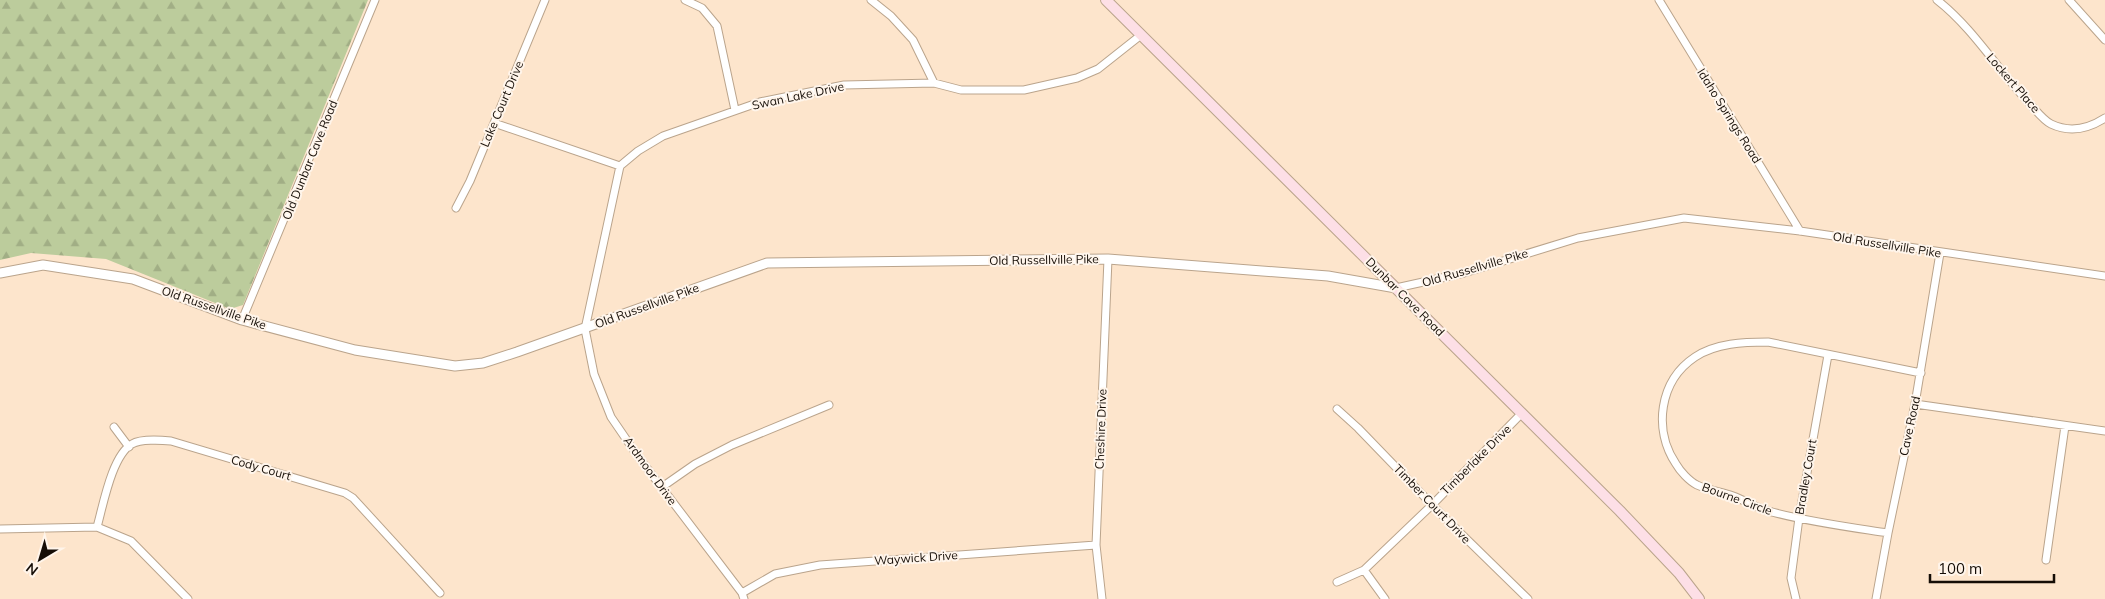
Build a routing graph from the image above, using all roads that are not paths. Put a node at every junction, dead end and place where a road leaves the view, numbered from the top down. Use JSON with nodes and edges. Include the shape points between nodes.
{"nodes":[{"id":1,"x":375,"y":0,"type":"edge"},
{"id":2,"x":545,"y":0,"type":"edge"},
{"id":3,"x":685,"y":0,"type":"edge"},
{"id":4,"x":871,"y":0,"type":"edge"},
{"id":5,"x":1106,"y":0,"type":"edge"},
{"id":6,"x":1659,"y":0,"type":"edge"},
{"id":7,"x":1937,"y":0,"type":"edge"},
{"id":8,"x":2069,"y":0,"type":"edge"},
{"id":9,"x":1141,"y":35,"type":"junction"},
{"id":10,"x":2105,"y":40,"type":"edge"},
{"id":11,"x":934,"y":84,"type":"junction"},
{"id":12,"x":735,"y":110,"type":"junction"},
{"id":13,"x":2105,"y":118,"type":"edge"},
{"id":14,"x":494,"y":123,"type":"junction"},
{"id":15,"x":620,"y":166,"type":"junction"},
{"id":16,"x":456,"y":208,"type":"dead end"},
{"id":17,"x":1800,"y":231,"type":"junction"},
{"id":18,"x":1940,"y":253,"type":"junction"},
{"id":19,"x":1108,"y":259,"type":"junction"},
{"id":20,"x":0,"y":272,"type":"edge"},
{"id":21,"x":2105,"y":276,"type":"edge"},
{"id":22,"x":1396,"y":288,"type":"junction"},
{"id":23,"x":242,"y":320,"type":"junction"},
{"id":24,"x":585,"y":329,"type":"junction"},
{"id":25,"x":1828,"y":355,"type":"junction"},
{"id":26,"x":1921,"y":373,"type":"junction"},
{"id":27,"x":1915,"y":404,"type":"junction"},
{"id":28,"x":829,"y":405,"type":"dead end"},
{"id":29,"x":1337,"y":409,"type":"dead end"},
{"id":30,"x":1522,"y":413,"type":"junction"},
{"id":31,"x":2065,"y":426,"type":"junction"},
{"id":32,"x":114,"y":427,"type":"dead end"},
{"id":33,"x":2105,"y":431,"type":"edge"},
{"id":34,"x":129,"y":447,"type":"junction"},
{"id":35,"x":662,"y":487,"type":"junction"},
{"id":36,"x":1433,"y":504,"type":"junction"},
{"id":37,"x":1798,"y":518,"type":"junction"},
{"id":38,"x":97,"y":527,"type":"junction"},
{"id":39,"x":0,"y":529,"type":"edge"},
{"id":40,"x":1888,"y":533,"type":"junction"},
{"id":41,"x":1096,"y":545,"type":"junction"},
{"id":42,"x":2046,"y":560,"type":"dead end"},
{"id":43,"x":1364,"y":570,"type":"junction"},
{"id":44,"x":1337,"y":582,"type":"dead end"},
{"id":45,"x":440,"y":593,"type":"dead end"},
{"id":46,"x":743,"y":596,"type":"edge"},
{"id":47,"x":188,"y":599,"type":"edge"},
{"id":48,"x":1102,"y":599,"type":"edge"},
{"id":49,"x":1385,"y":599,"type":"edge"},
{"id":50,"x":1528,"y":599,"type":"edge"},
{"id":51,"x":1699,"y":599,"type":"edge"},
{"id":52,"x":1796,"y":599,"type":"edge"},
{"id":53,"x":1876,"y":599,"type":"edge"}],
"edges":[{"from":1,"to":23,"type":"street","name":"Old Dunbar Cave Road"},
{"from":2,"to":14,"type":"street","name":"Lake Court Drive"},
{"from":3,"to":12,"type":"street","via":[[702,8],[717,26]]},
{"from":4,"to":11,"type":"street","via":[[913,40]]},
{"from":5,"to":9,"type":"main road","name":"Dunbar Cave Road"},
{"from":6,"to":17,"type":"street","name":"Idaho Springs Road"},
{"from":7,"to":13,"type":"street","name":"Lockert Place","via":[[1967,29],[2020,94],[2049,123],[2080,130]]},
{"from":8,"to":10,"type":"street"},
{"from":9,"to":11,"type":"street","name":"Swan Lake Drive","via":[[1098,69],[1054,84],[1024,90],[960,90]]},
{"from":9,"to":22,"type":"main road","name":"Dunbar Cave Road"},
{"from":11,"to":12,"type":"street","name":"Swan Lake Drive","via":[[844,85]]},
{"from":12,"to":15,"type":"street","name":"Swan Lake Drive","via":[[663,136]]},
{"from":14,"to":15,"type":"street"},
{"from":14,"to":16,"type":"street","name":"Lake Court Drive"},
{"from":15,"to":24,"type":"street"},
{"from":17,"to":18,"type":"street","name":"Old Russellville Pike"},
{"from":17,"to":22,"type":"street","name":"Old Russellville Pike","via":[[1684,218],[1578,238],[1464,274]]},
{"from":18,"to":21,"type":"street","name":"Old Russellville Pike"},
{"from":18,"to":26,"type":"street","name":"Cave Road"},
{"from":19,"to":22,"type":"street","name":"Old Russellville Pike","via":[[1328,276]]},
{"from":19,"to":24,"type":"street","name":"Old Russellville Pike","via":[[767,263]]},
{"from":19,"to":41,"type":"street","name":"Cheshire Drive"},
{"from":20,"to":23,"type":"street","name":"Old Russellville Pike","via":[[43,265],[133,279]]},
{"from":22,"to":30,"type":"main road","name":"Dunbar Cave Road"},
{"from":23,"to":24,"type":"street","name":"Old Russellville Pike","via":[[355,350],[454,366],[483,363]]},
{"from":24,"to":35,"type":"street","name":"Ardmoor Drive","via":[[594,374],[611,417]]},
{"from":25,"to":26,"type":"street","name":"Bourne Circle"},
{"from":25,"to":37,"type":"street","name":"Bradley Court"},
{"from":25,"to":37,"type":"street","name":"Bourne Circle","via":[[1768,342],[1743,342],[1714,348],[1695,357],[1680,370],[1669,387],[1661,413],[1662,434],[1669,454],[1680,470],[1696,484],[1770,512]]},
{"from":26,"to":27,"type":"street","name":"Cave Road"},
{"from":27,"to":31,"type":"street"},
{"from":27,"to":40,"type":"street","name":"Cave Road"},
{"from":28,"to":35,"type":"street","via":[[732,445],[695,464]]},
{"from":29,"to":36,"type":"street","name":"Timber Court Drive"},
{"from":30,"to":36,"type":"street","name":"Timberlake Drive"},
{"from":30,"to":51,"type":"main road","name":"Dunbar Cave Road","via":[[1679,573]]},
{"from":31,"to":33,"type":"street"},
{"from":31,"to":42,"type":"street"},
{"from":32,"to":34,"type":"street"},
{"from":34,"to":38,"type":"street","via":[[116,465]]},
{"from":34,"to":45,"type":"street","name":"Cody Court","via":[[133,443],[171,441],[345,493]]},
{"from":35,"to":46,"type":"street","name":"Ardmoor Drive"},
{"from":36,"to":43,"type":"street","name":"Timberlake Drive"},
{"from":36,"to":50,"type":"street","name":"Timber Court Drive"},
{"from":37,"to":40,"type":"street","name":"Bourne Circle"},
{"from":37,"to":52,"type":"street","name":"Bradley Court","via":[[1791,578]]},
{"from":38,"to":39,"type":"street"},
{"from":38,"to":47,"type":"street","via":[[131,541]]},
{"from":40,"to":53,"type":"street","name":"Cave Road"},
{"from":41,"to":46,"type":"street","name":"Waywick Drive","via":[[820,565],[775,574]]},
{"from":41,"to":48,"type":"street","name":"Cheshire Drive"},
{"from":43,"to":44,"type":"street","name":"Timberlake Drive"},
{"from":43,"to":49,"type":"street"}]}
